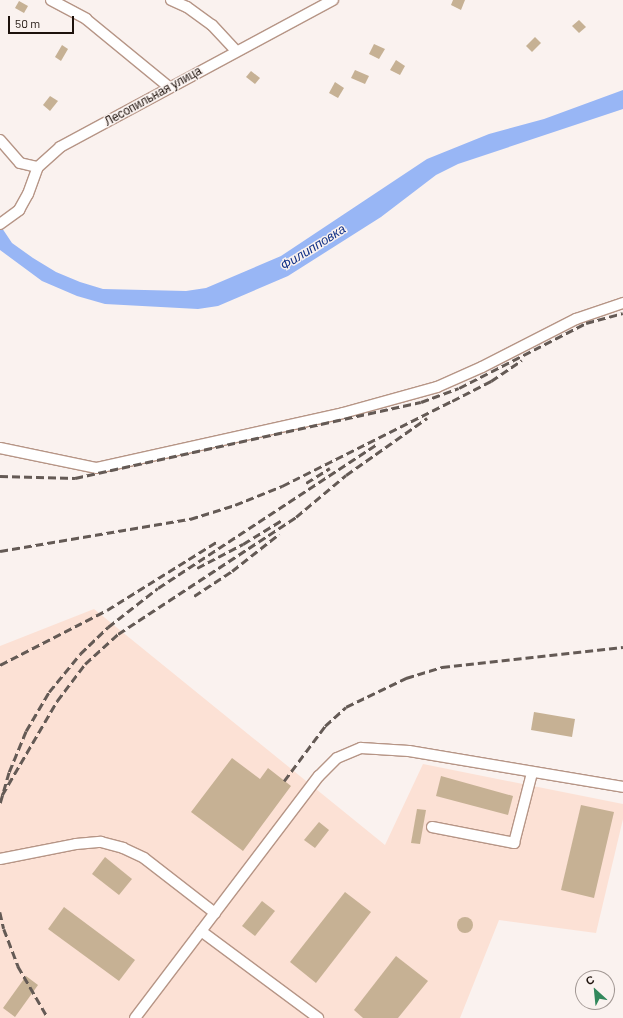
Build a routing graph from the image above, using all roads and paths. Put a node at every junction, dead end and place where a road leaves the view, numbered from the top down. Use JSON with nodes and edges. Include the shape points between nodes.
{"nodes":[{"id":1,"x":51,"y":0,"type":"edge"},
{"id":2,"x":171,"y":0,"type":"edge"},
{"id":3,"x":332,"y":0,"type":"edge"},
{"id":4,"x":317,"y":4,"type":"edge"},
{"id":5,"x":236,"y":50,"type":"junction"},
{"id":6,"x":170,"y":87,"type":"junction"},
{"id":7,"x":0,"y":140,"type":"edge"},
{"id":8,"x":38,"y":167,"type":"junction"},
{"id":9,"x":2,"y":223,"type":"edge"},
{"id":10,"x":623,"y":303,"type":"edge"},
{"id":11,"x":0,"y":448,"type":"edge"},
{"id":12,"x":532,"y":773,"type":"junction"},
{"id":13,"x":623,"y":787,"type":"edge"},
{"id":14,"x":432,"y":827,"type":"dead end"},
{"id":15,"x":0,"y":859,"type":"edge"},
{"id":16,"x":215,"y":913,"type":"junction"},
{"id":17,"x":201,"y":931,"type":"junction"},
{"id":18,"x":134,"y":1018,"type":"edge"},
{"id":19,"x":318,"y":1018,"type":"edge"}],
"edges":[{"from":1,"to":6,"type":"street","via":[[86,20]]},
{"from":2,"to":5,"type":"street","via":[[187,7],[212,24]]},
{"from":3,"to":4,"type":"street","name":"Лесопильная улица"},
{"from":4,"to":5,"type":"street","name":"Лесопильная улица"},
{"from":5,"to":6,"type":"street","name":"Лесопильная улица"},
{"from":6,"to":8,"type":"street","name":"Лесопильная улица","via":[[60,147]]},
{"from":7,"to":8,"type":"street","via":[[20,163]]},
{"from":8,"to":9,"type":"street","name":"Лесопильная улица","via":[[19,210]]},
{"from":10,"to":11,"type":"street","via":[[576,319],[437,387],[343,413],[97,468]]},
{"from":12,"to":13,"type":"street"},
{"from":12,"to":14,"type":"street","via":[[514,843]]},
{"from":12,"to":16,"type":"street","via":[[409,751],[361,748],[337,758],[319,776]]},
{"from":15,"to":16,"type":"street","via":[[76,844],[101,842],[144,858]]},
{"from":16,"to":17,"type":"street"},
{"from":17,"to":18,"type":"street"},
{"from":17,"to":19,"type":"street"}]}
